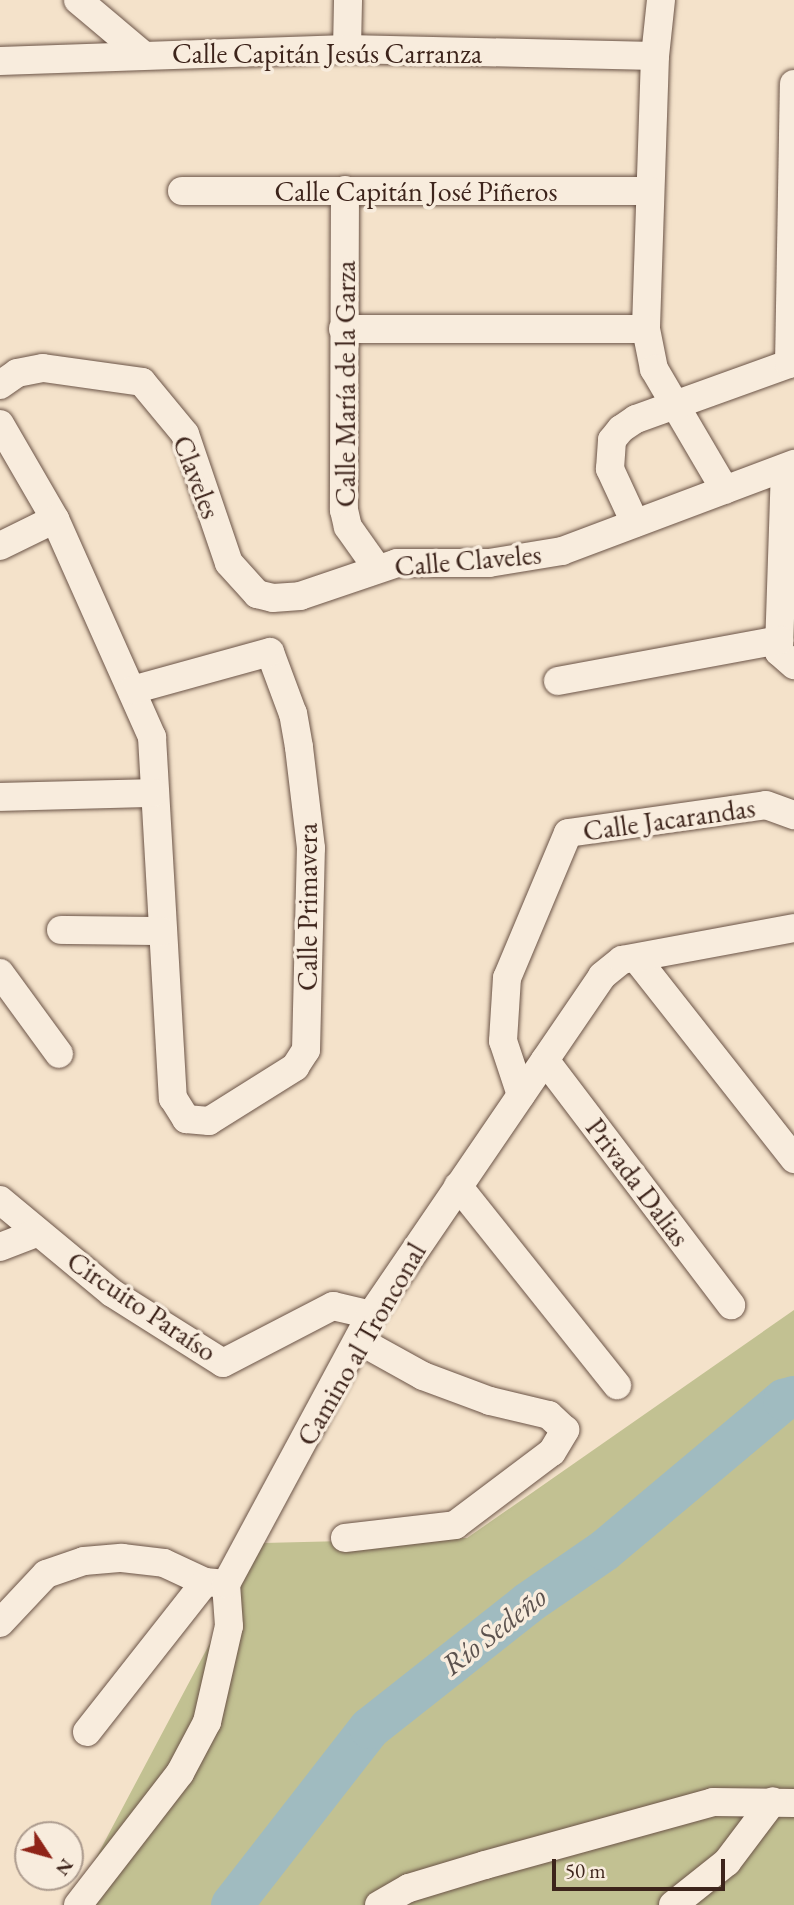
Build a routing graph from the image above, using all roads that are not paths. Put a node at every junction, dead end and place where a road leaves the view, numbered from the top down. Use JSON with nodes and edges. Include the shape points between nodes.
{"nodes":[{"id":1,"x":78,"y":0,"type":"edge"},
{"id":2,"x":348,"y":0,"type":"edge"},
{"id":3,"x":661,"y":0,"type":"edge"},
{"id":4,"x":347,"y":48,"type":"junction"},
{"id":5,"x":141,"y":53,"type":"junction"},
{"id":6,"x":655,"y":56,"type":"junction"},
{"id":7,"x":0,"y":61,"type":"edge"},
{"id":8,"x":794,"y":84,"type":"edge"},
{"id":9,"x":345,"y":190,"type":"junction"},
{"id":10,"x":182,"y":191,"type":"dead end"},
{"id":11,"x":650,"y":191,"type":"junction"},
{"id":12,"x":343,"y":329,"type":"junction"},
{"id":13,"x":646,"y":329,"type":"junction"},
{"id":14,"x":0,"y":385,"type":"edge"},
{"id":15,"x":677,"y":403,"type":"junction"},
{"id":16,"x":0,"y":424,"type":"edge"},
{"id":17,"x":790,"y":466,"type":"edge"},
{"id":18,"x":725,"y":490,"type":"junction"},
{"id":19,"x":55,"y":519,"type":"junction"},
{"id":20,"x":635,"y":523,"type":"junction"},
{"id":21,"x":0,"y":546,"type":"edge"},
{"id":22,"x":377,"y":568,"type":"junction"},
{"id":23,"x":257,"y":594,"type":"joint"},
{"id":24,"x":786,"y":656,"type":"edge"},
{"id":25,"x":558,"y":681,"type":"dead end"},
{"id":26,"x":132,"y":690,"type":"junction"},
{"id":27,"x":153,"y":793,"type":"junction"},
{"id":28,"x":0,"y":797,"type":"edge"},
{"id":29,"x":794,"y":815,"type":"edge"},
{"id":30,"x":61,"y":930,"type":"dead end"},
{"id":31,"x":162,"y":931,"type":"junction"},
{"id":32,"x":793,"y":931,"type":"edge"},
{"id":33,"x":636,"y":958,"type":"junction"},
{"id":34,"x":1,"y":976,"type":"edge"},
{"id":35,"x":59,"y":1054,"type":"dead end"},
{"id":36,"x":545,"y":1060,"type":"junction"},
{"id":37,"x":521,"y":1095,"type":"junction"},
{"id":38,"x":794,"y":1159,"type":"edge"},
{"id":39,"x":458,"y":1186,"type":"junction"},
{"id":40,"x":0,"y":1200,"type":"edge"},
{"id":41,"x":36,"y":1233,"type":"junction"},
{"id":42,"x":0,"y":1247,"type":"edge"},
{"id":43,"x":731,"y":1304,"type":"dead end"},
{"id":44,"x":372,"y":1315,"type":"junction"},
{"id":45,"x":358,"y":1340,"type":"junction"},
{"id":46,"x":617,"y":1385,"type":"dead end"},
{"id":47,"x":345,"y":1538,"type":"dead end"},
{"id":48,"x":215,"y":1583,"type":"junction"},
{"id":49,"x":0,"y":1623,"type":"edge"},
{"id":50,"x":87,"y":1732,"type":"dead end"},
{"id":51,"x":784,"y":1802,"type":"edge"},
{"id":52,"x":78,"y":1905,"type":"edge"},
{"id":53,"x":379,"y":1905,"type":"edge"},
{"id":54,"x":673,"y":1905,"type":"edge"}],
"edges":[{"from":1,"to":5,"type":"street"},
{"from":2,"to":4,"type":"street"},
{"from":3,"to":6,"type":"street"},
{"from":4,"to":5,"type":"street","name":"Calle Capitán Jesús Carranza"},
{"from":4,"to":6,"type":"street","name":"Calle Capitán Jesús Carranza"},
{"from":5,"to":7,"type":"street","name":"Calle Capitán Jesús Carranza"},
{"from":6,"to":11,"type":"street"},
{"from":8,"to":15,"type":"street","via":[[789,364]]},
{"from":9,"to":10,"type":"street","name":"Calle Capitán José Piñeros"},
{"from":9,"to":11,"type":"street","name":"Calle Capitán José Piñeros"},
{"from":9,"to":12,"type":"street","name":"Calle María de la Garza"},
{"from":11,"to":13,"type":"street"},
{"from":12,"to":13,"type":"street"},
{"from":12,"to":22,"type":"street","name":"Calle María de la Garza","via":[[344,510],[348,527]]},
{"from":13,"to":15,"type":"street","via":[[654,369]]},
{"from":14,"to":23,"type":"street","name":"Claveles","via":[[17,373],[43,368],[142,382],[185,434],[229,563]]},
{"from":15,"to":18,"type":"street"},
{"from":15,"to":20,"type":"street","via":[[636,419],[612,440],[610,469]]},
{"from":16,"to":19,"type":"street"},
{"from":17,"to":18,"type":"street","name":"Calle Claveles"},
{"from":17,"to":24,"type":"street"},
{"from":18,"to":20,"type":"street","name":"Calle Claveles"},
{"from":19,"to":21,"type":"street"},
{"from":19,"to":26,"type":"street"},
{"from":20,"to":22,"type":"street","name":"Calle Claveles","via":[[562,551],[522,559],[418,561]]},
{"from":22,"to":23,"type":"street","name":"Calle Claveles","via":[[300,596]]},
{"from":24,"to":25,"type":"street"},
{"from":26,"to":27,"type":"street","via":[[152,737]]},
{"from":26,"to":31,"type":"street","name":"Calle Primavera","via":[[270,652],[293,714],[312,848],[302,1059],[209,1122],[186,1119],[173,1098]]},
{"from":27,"to":28,"type":"street"},
{"from":27,"to":31,"type":"street"},
{"from":29,"to":37,"type":"street","name":"Calle Jacarandas","via":[[766,805],[568,833],[507,978],[503,1041]]},
{"from":30,"to":31,"type":"street"},
{"from":32,"to":33,"type":"street","name":"Camino al Tronconal"},
{"from":33,"to":36,"type":"street","name":"Camino al Tronconal","via":[[611,967]]},
{"from":33,"to":38,"type":"street"},
{"from":34,"to":35,"type":"street"},
{"from":36,"to":37,"type":"street","name":"Camino al Tronconal"},
{"from":36,"to":43,"type":"street","name":"Privada Dalias"},
{"from":37,"to":39,"type":"street","name":"Camino al Tronconal"},
{"from":39,"to":44,"type":"street","name":"Camino al Tronconal"},
{"from":39,"to":46,"type":"street"},
{"from":40,"to":41,"type":"street","name":"Circuito Paraíso"},
{"from":41,"to":42,"type":"street"},
{"from":41,"to":44,"type":"street","name":"Circuito Paraíso","via":[[112,1293],[223,1363],[333,1306]]},
{"from":44,"to":45,"type":"street","name":"Camino al Tronconal"},
{"from":45,"to":47,"type":"street","via":[[423,1376],[490,1401],[549,1415],[565,1430],[552,1452],[455,1525]]},
{"from":45,"to":48,"type":"street","name":"Camino al Tronconal"},
{"from":48,"to":49,"type":"street","via":[[164,1563],[122,1558],[84,1561],[46,1574]]},
{"from":48,"to":50,"type":"street","name":"Camino al Tronconal"},
{"from":48,"to":52,"type":"street","via":[[229,1626],[206,1723],[180,1773]]},
{"from":51,"to":53,"type":"street","via":[[713,1802],[472,1868],[409,1888]]},
{"from":51,"to":54,"type":"street","via":[[727,1862]]}]}
